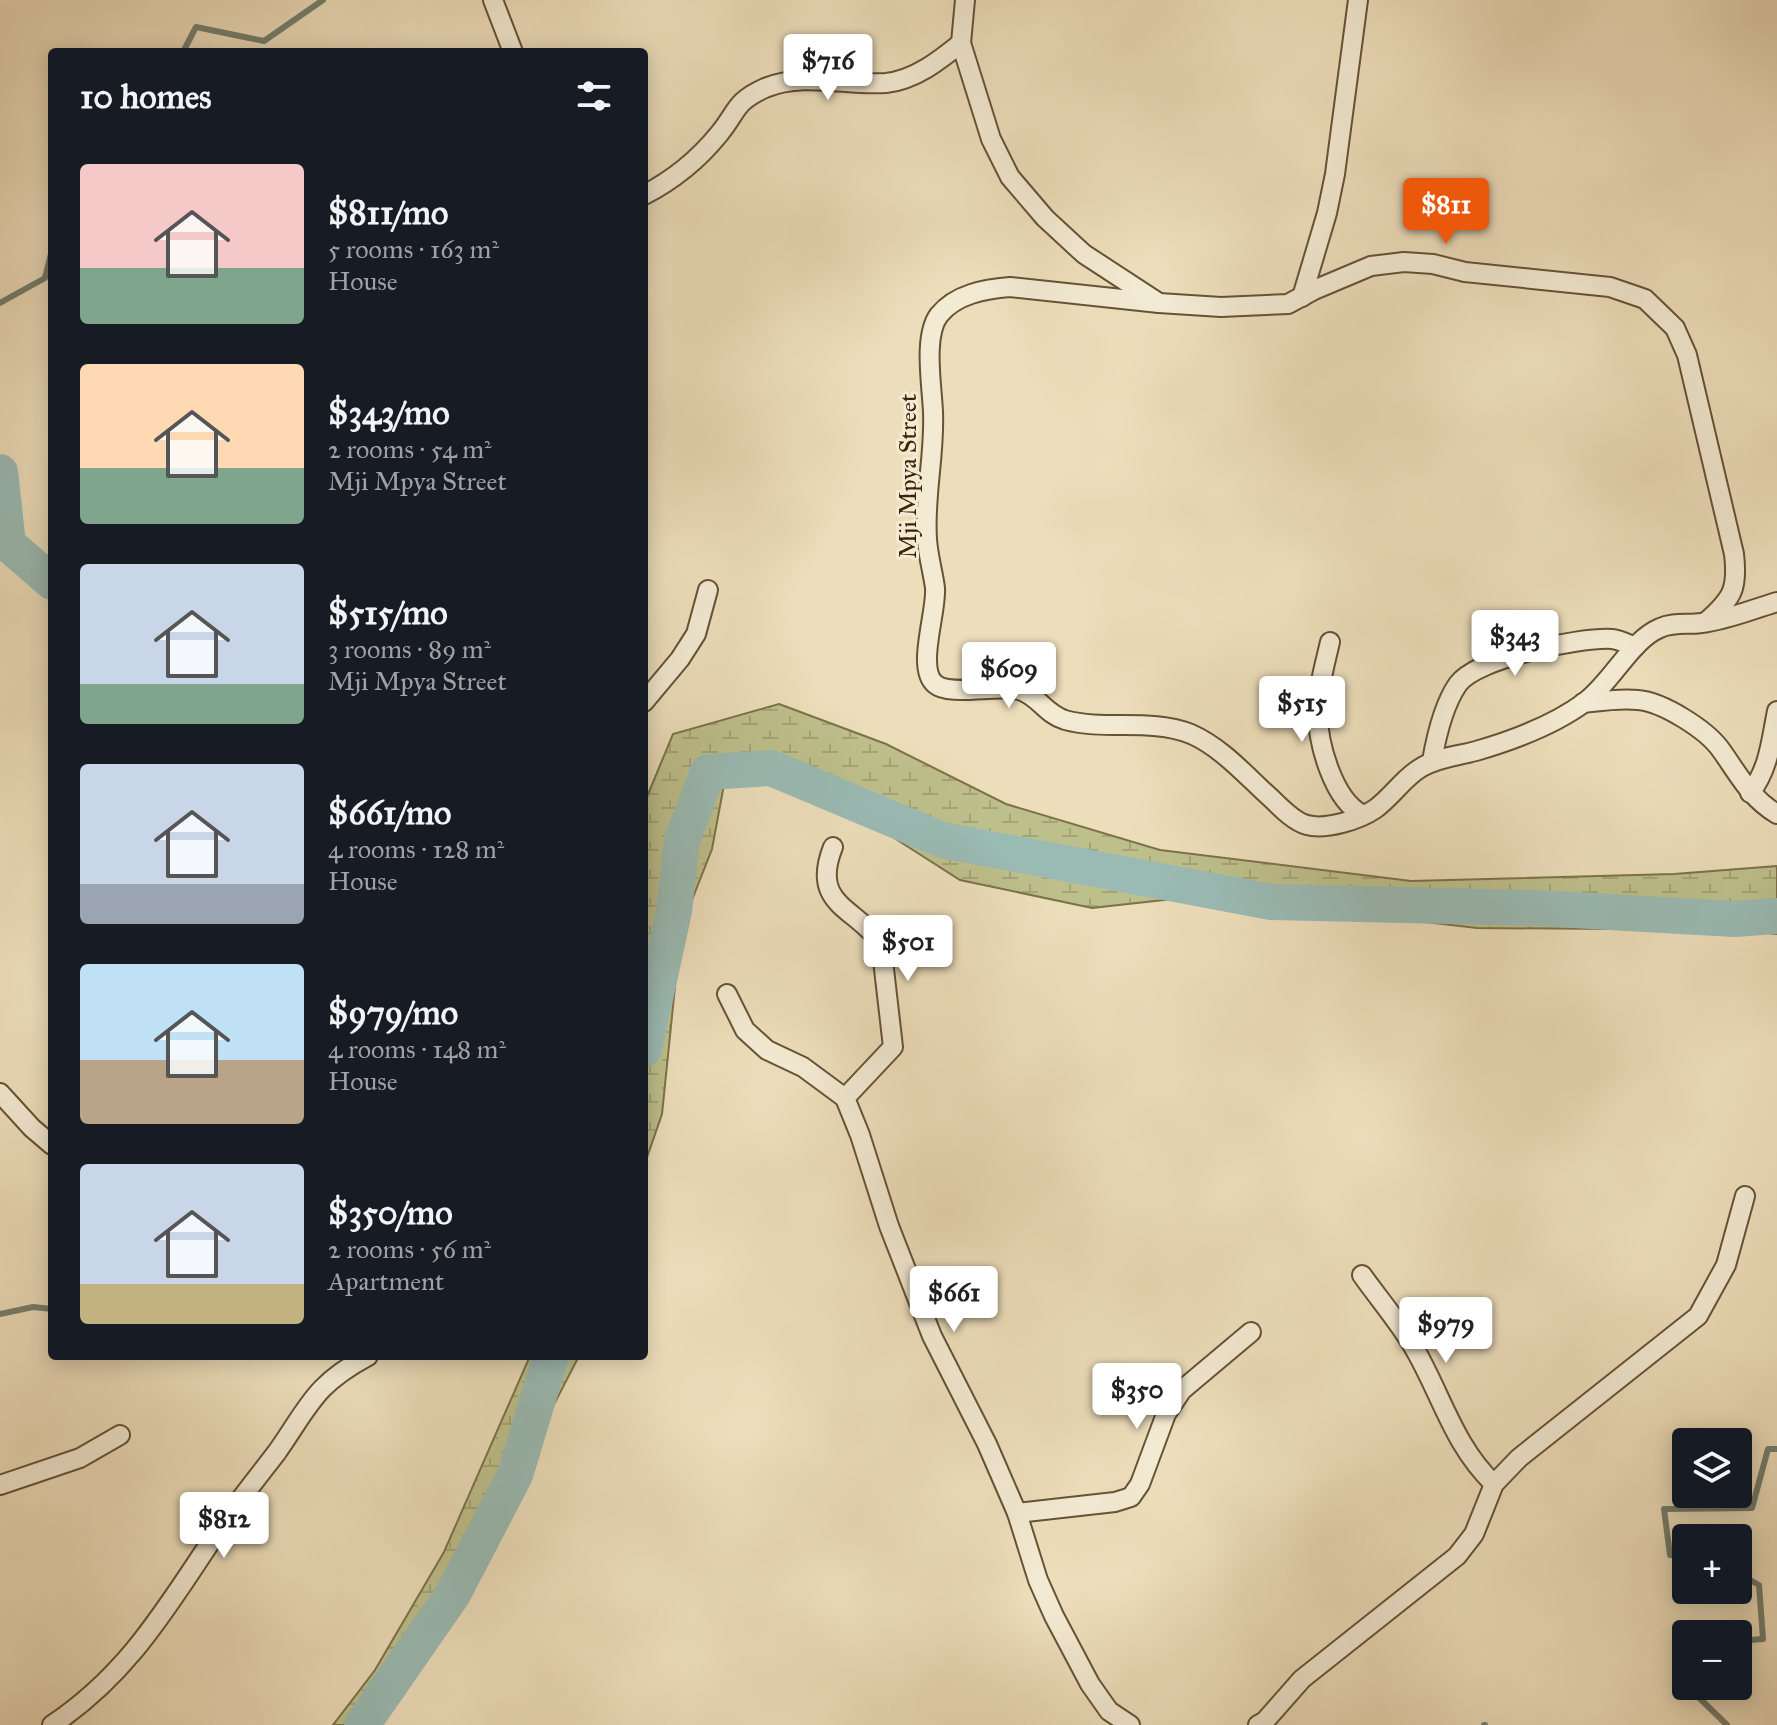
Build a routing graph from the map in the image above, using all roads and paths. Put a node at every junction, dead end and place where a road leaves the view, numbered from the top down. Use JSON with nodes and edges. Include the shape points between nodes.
{"nodes":[{"id":1,"x":493,"y":0,"type":"edge"},
{"id":2,"x":965,"y":0,"type":"edge"},
{"id":3,"x":1358,"y":0,"type":"edge"},
{"id":4,"x":961,"y":43,"type":"junction"},
{"id":5,"x":511,"y":48,"type":"edge"},
{"id":6,"x":648,"y":193,"type":"edge"},
{"id":7,"x":1302,"y":297,"type":"junction"},
{"id":8,"x":1159,"y":303,"type":"junction"},
{"id":9,"x":708,"y":590,"type":"dead end"},
{"id":10,"x":1777,"y":602,"type":"edge"},
{"id":11,"x":1705,"y":623,"type":"junction"},
{"id":12,"x":1330,"y":642,"type":"dead end"},
{"id":13,"x":1635,"y":647,"type":"junction"},
{"id":14,"x":648,"y":697,"type":"edge"},
{"id":15,"x":1583,"y":703,"type":"junction"},
{"id":16,"x":1777,"y":711,"type":"edge"},
{"id":17,"x":1432,"y":761,"type":"junction"},
{"id":18,"x":1750,"y":793,"type":"junction"},
{"id":19,"x":1777,"y":814,"type":"edge"},
{"id":20,"x":1363,"y":815,"type":"junction"},
{"id":21,"x":833,"y":847,"type":"dead end"},
{"id":22,"x":727,"y":994,"type":"dead end"},
{"id":23,"x":0,"y":1093,"type":"edge"},
{"id":24,"x":845,"y":1098,"type":"junction"},
{"id":25,"x":48,"y":1142,"type":"edge"},
{"id":26,"x":1745,"y":1196,"type":"dead end"},
{"id":27,"x":1362,"y":1275,"type":"dead end"},
{"id":28,"x":1251,"y":1332,"type":"dead end"},
{"id":29,"x":361,"y":1360,"type":"edge"},
{"id":30,"x":120,"y":1435,"type":"dead end"},
{"id":31,"x":1494,"y":1484,"type":"junction"},
{"id":32,"x":0,"y":1485,"type":"edge"},
{"id":33,"x":1017,"y":1513,"type":"junction"},
{"id":34,"x":52,"y":1725,"type":"edge"},
{"id":35,"x":1130,"y":1725,"type":"edge"},
{"id":36,"x":1258,"y":1725,"type":"edge"}],
"edges":[{"from":1,"to":5,"type":"street"},
{"from":2,"to":4,"type":"street"},
{"from":3,"to":7,"type":"street","via":[[1335,174]]},
{"from":4,"to":6,"type":"street","via":[[932,66],[889,83],[810,80],[768,87],[739,103],[695,161]]},
{"from":4,"to":8,"type":"street","via":[[991,139],[1010,177],[1084,254]]},
{"from":7,"to":8,"type":"street","via":[[1288,304],[1221,307]]},
{"from":7,"to":11,"type":"street","via":[[1371,266],[1404,262],[1610,287],[1645,299],[1675,328],[1687,355],[1734,554],[1733,593]]},
{"from":8,"to":20,"type":"street","name":"Mji Mpya Street","via":[[1010,287],[968,295],[937,317],[930,350],[933,446],[927,538],[936,590],[927,656],[930,675],[936,685],[949,690],[1021,690],[1048,714],[1065,720],[1156,726],[1191,735],[1306,825],[1325,826]]},
{"from":9,"to":14,"type":"street","via":[[696,634]]},
{"from":10,"to":11,"type":"street"},
{"from":11,"to":13,"type":"street","via":[[1659,628]]},
{"from":12,"to":20,"type":"street","via":[[1317,711],[1320,730],[1336,788]]},
{"from":13,"to":15,"type":"street","name":"Mji Mpya Street"},
{"from":13,"to":17,"type":"street","via":[[1615,639],[1547,646],[1468,675],[1458,684],[1441,722]]},
{"from":15,"to":17,"type":"street","name":"Mji Mpya Street","via":[[1501,743]]},
{"from":15,"to":18,"type":"street","via":[[1641,700],[1666,710],[1707,735]]},
{"from":16,"to":18,"type":"street","via":[[1766,767]]},
{"from":17,"to":20,"type":"street","name":"Mji Mpya Street"},
{"from":18,"to":19,"type":"street"},
{"from":21,"to":24,"type":"street","via":[[826,878],[836,901],[881,943],[893,1047]]},
{"from":22,"to":24,"type":"street","via":[[745,1030],[767,1050],[803,1067]]},
{"from":23,"to":25,"type":"street"},
{"from":24,"to":33,"type":"street","via":[[932,1336]]},
{"from":26,"to":31,"type":"street","via":[[1726,1265],[1698,1316],[1519,1458]]},
{"from":27,"to":31,"type":"street","via":[[1413,1345],[1463,1450]]},
{"from":28,"to":33,"type":"street","via":[[1182,1390],[1166,1414],[1131,1497]]},
{"from":29,"to":34,"type":"street","via":[[308,1402],[131,1657]]},
{"from":30,"to":32,"type":"street","via":[[80,1458]]},
{"from":31,"to":36,"type":"street","via":[[1474,1534],[1457,1556],[1302,1679]]},
{"from":33,"to":35,"type":"street","via":[[1038,1580],[1070,1648],[1109,1711]]}]}
